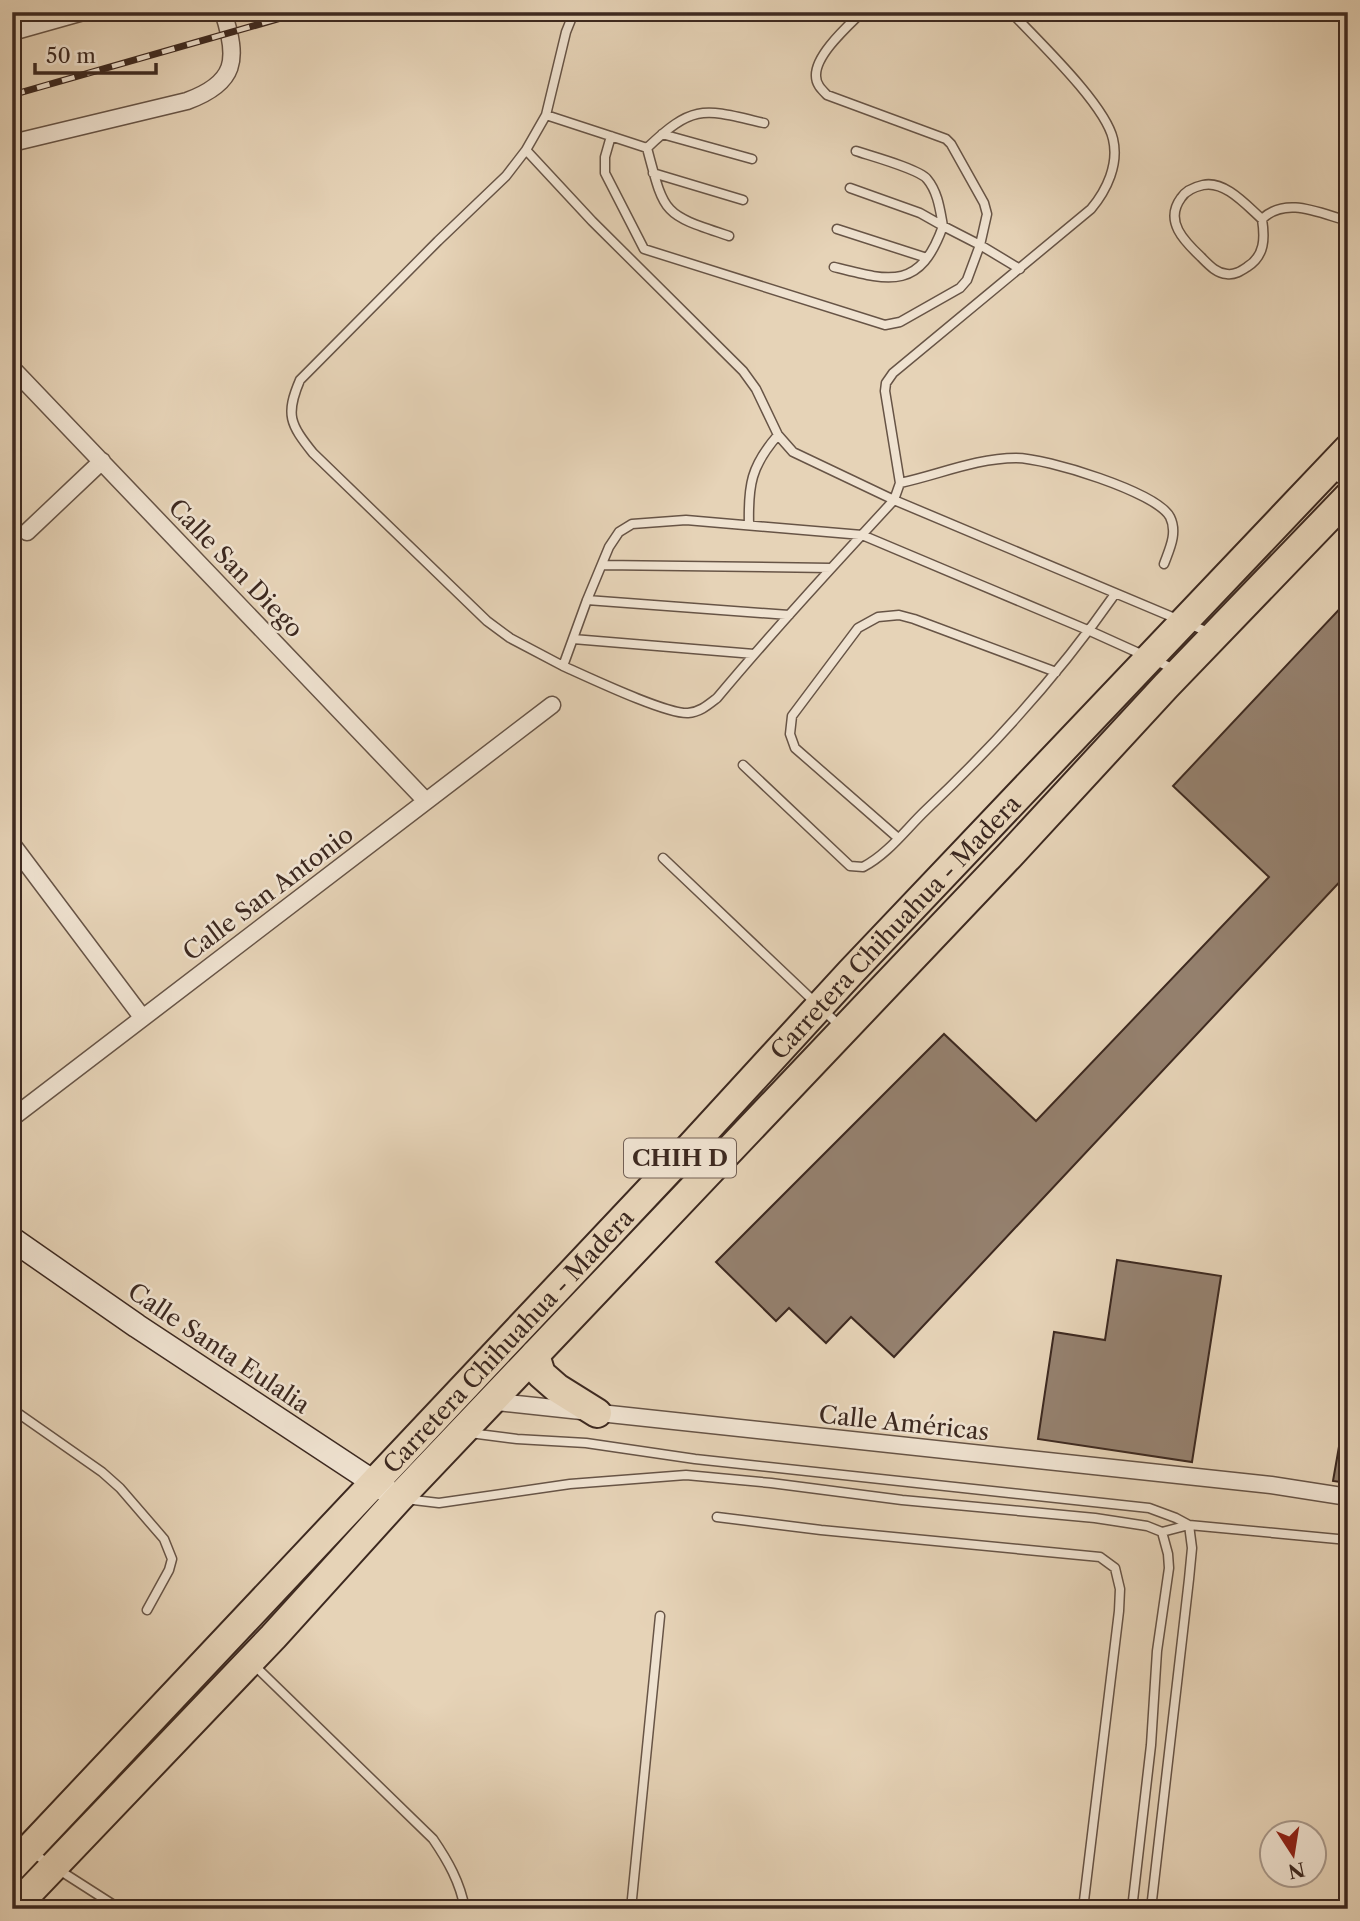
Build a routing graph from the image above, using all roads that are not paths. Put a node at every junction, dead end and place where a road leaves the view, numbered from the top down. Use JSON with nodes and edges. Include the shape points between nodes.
{"nodes":[{"id":1,"x":83,"y":12,"type":"edge"},
{"id":2,"x":223,"y":12,"type":"edge"},
{"id":3,"x":574,"y":12,"type":"edge"},
{"id":4,"x":862,"y":12,"type":"edge"},
{"id":5,"x":1011,"y":12,"type":"edge"},
{"id":6,"x":12,"y":32,"type":"edge"},
{"id":7,"x":546,"y":115,"type":"junction"},
{"id":8,"x":764,"y":123,"type":"dead end"},
{"id":9,"x":662,"y":134,"type":"junction"},
{"id":10,"x":611,"y":136,"type":"junction"},
{"id":11,"x":12,"y":143,"type":"edge"},
{"id":12,"x":647,"y":148,"type":"junction"},
{"id":13,"x":526,"y":150,"type":"junction"},
{"id":14,"x":856,"y":151,"type":"dead end"},
{"id":15,"x":752,"y":159,"type":"dead end"},
{"id":16,"x":653,"y":173,"type":"junction"},
{"id":17,"x":850,"y":188,"type":"dead end"},
{"id":18,"x":743,"y":200,"type":"dead end"},
{"id":19,"x":1262,"y":219,"type":"junction"},
{"id":20,"x":1348,"y":221,"type":"edge"},
{"id":21,"x":943,"y":226,"type":"junction"},
{"id":22,"x":837,"y":229,"type":"dead end"},
{"id":23,"x":729,"y":236,"type":"dead end"},
{"id":24,"x":979,"y":245,"type":"junction"},
{"id":25,"x":927,"y":258,"type":"junction"},
{"id":26,"x":834,"y":267,"type":"dead end"},
{"id":27,"x":1020,"y":269,"type":"junction"},
{"id":28,"x":12,"y":368,"type":"edge"},
{"id":29,"x":778,"y":435,"type":"junction"},
{"id":30,"x":102,"y":461,"type":"junction"},
{"id":31,"x":1342,"y":465,"type":"edge"},
{"id":32,"x":900,"y":484,"type":"junction"},
{"id":33,"x":1348,"y":497,"type":"edge"},
{"id":34,"x":894,"y":500,"type":"junction"},
{"id":35,"x":749,"y":525,"type":"junction"},
{"id":36,"x":27,"y":532,"type":"dead end"},
{"id":37,"x":862,"y":535,"type":"junction"},
{"id":38,"x":1164,"y":564,"type":"dead end"},
{"id":39,"x":601,"y":565,"type":"junction"},
{"id":40,"x":831,"y":568,"type":"junction"},
{"id":41,"x":1115,"y":594,"type":"junction"},
{"id":42,"x":587,"y":600,"type":"junction"},
{"id":43,"x":789,"y":615,"type":"junction"},
{"id":44,"x":1183,"y":623,"type":"junction"},
{"id":45,"x":1090,"y":631,"type":"junction"},
{"id":46,"x":1215,"y":635,"type":"junction"},
{"id":47,"x":572,"y":639,"type":"junction"},
{"id":48,"x":754,"y":654,"type":"junction"},
{"id":49,"x":1151,"y":657,"type":"junction"},
{"id":50,"x":563,"y":666,"type":"junction"},
{"id":51,"x":1056,"y":672,"type":"junction"},
{"id":52,"x":1180,"y":672,"type":"junction"},
{"id":53,"x":551,"y":705,"type":"dead end"},
{"id":54,"x":743,"y":765,"type":"dead end"},
{"id":55,"x":426,"y":801,"type":"junction"},
{"id":56,"x":986,"y":832,"type":"junction"},
{"id":57,"x":898,"y":838,"type":"junction"},
{"id":58,"x":12,"y":844,"type":"edge"},
{"id":59,"x":1009,"y":856,"type":"junction"},
{"id":60,"x":663,"y":858,"type":"dead end"},
{"id":61,"x":939,"y":880,"type":"junction"},
{"id":62,"x":972,"y":895,"type":"junction"},
{"id":63,"x":819,"y":1007,"type":"junction"},
{"id":64,"x":142,"y":1017,"type":"junction"},
{"id":65,"x":843,"y":1029,"type":"junction"},
{"id":66,"x":12,"y":1118,"type":"edge"},
{"id":67,"x":12,"y":1238,"type":"edge"},
{"id":68,"x":535,"y":1355,"type":"junction"},
{"id":69,"x":455,"y":1396,"type":"junction"},
{"id":70,"x":492,"y":1401,"type":"junction"},
{"id":71,"x":12,"y":1409,"type":"edge"},
{"id":72,"x":597,"y":1413,"type":"junction"},
{"id":73,"x":444,"y":1429,"type":"junction"},
{"id":74,"x":373,"y":1482,"type":"junction"},
{"id":75,"x":1348,"y":1497,"type":"edge"},
{"id":76,"x":399,"y":1498,"type":"junction"},
{"id":77,"x":717,"y":1517,"type":"dead end"},
{"id":78,"x":1189,"y":1525,"type":"junction"},
{"id":79,"x":1162,"y":1532,"type":"junction"},
{"id":80,"x":1348,"y":1540,"type":"edge"},
{"id":81,"x":146,"y":1610,"type":"dead end"},
{"id":82,"x":660,"y":1616,"type":"dead end"},
{"id":83,"x":249,"y":1661,"type":"junction"},
{"id":84,"x":20,"y":1858,"type":"edge"},
{"id":85,"x":52,"y":1867,"type":"junction"},
{"id":86,"x":13,"y":1909,"type":"edge"},
{"id":87,"x":120,"y":1909,"type":"edge"},
{"id":88,"x":465,"y":1909,"type":"edge"},
{"id":89,"x":631,"y":1909,"type":"edge"},
{"id":90,"x":1083,"y":1909,"type":"edge"},
{"id":91,"x":1132,"y":1909,"type":"edge"},
{"id":92,"x":1151,"y":1909,"type":"edge"}],
"edges":[{"from":1,"to":6,"type":"street"},
{"from":2,"to":11,"type":"street","via":[[231,57],[227,74],[210,92]]},
{"from":3,"to":7,"type":"lane"},
{"from":4,"to":24,"type":"lane","via":[[818,64],[818,85],[827,95],[946,139],[984,203],[987,214]]},
{"from":5,"to":27,"type":"lane","via":[[1087,94],[1114,140],[1103,195]]},
{"from":7,"to":10,"type":"lane"},
{"from":7,"to":13,"type":"lane"},
{"from":8,"to":9,"type":"lane","via":[[697,112]]},
{"from":9,"to":12,"type":"lane"},
{"from":9,"to":15,"type":"lane"},
{"from":10,"to":12,"type":"lane"},
{"from":10,"to":24,"type":"lane","via":[[605,173],[645,248],[885,324],[900,322],[960,288]]},
{"from":12,"to":16,"type":"lane"},
{"from":13,"to":29,"type":"lane","via":[[743,371]]},
{"from":13,"to":50,"type":"lane","via":[[506,176],[300,380],[290,416],[313,453],[487,621]]},
{"from":14,"to":21,"type":"lane","via":[[929,180]]},
{"from":16,"to":18,"type":"lane"},
{"from":16,"to":23,"type":"lane","via":[[671,213]]},
{"from":17,"to":21,"type":"lane"},
{"from":19,"to":19,"type":"lane","via":[[1264,247],[1253,264],[1226,274],[1216,271],[1186,243],[1175,225],[1173,209],[1183,194],[1207,184],[1229,192]]},
{"from":19,"to":20,"type":"lane","via":[[1284,206]]},
{"from":21,"to":24,"type":"lane"},
{"from":21,"to":25,"type":"lane"},
{"from":22,"to":25,"type":"lane"},
{"from":24,"to":27,"type":"lane"},
{"from":25,"to":26,"type":"lane","via":[[894,279]]},
{"from":27,"to":32,"type":"lane","via":[[886,383]]},
{"from":28,"to":30,"type":"street","name":"Calle San Diego"},
{"from":29,"to":34,"type":"lane","via":[[804,458]]},
{"from":29,"to":35,"type":"lane","via":[[755,466]]},
{"from":30,"to":36,"type":"street"},
{"from":30,"to":55,"type":"street","name":"Calle San Diego"},
{"from":31,"to":44,"type":"highway","name":"Carretera Chihuahua - Madera","number":"CHIH D"},
{"from":32,"to":34,"type":"lane"},
{"from":32,"to":38,"type":"lane","via":[[978,462],[1018,458],[1079,470],[1135,493],[1170,516],[1172,542]]},
{"from":33,"to":46,"type":"highway","name":"Carretera Chihuahua - Madera","number":"CHIH D"},
{"from":34,"to":37,"type":"lane"},
{"from":34,"to":41,"type":"lane"},
{"from":35,"to":37,"type":"lane"},
{"from":35,"to":39,"type":"lane","via":[[686,520],[632,524],[619,532]]},
{"from":37,"to":40,"type":"lane"},
{"from":37,"to":45,"type":"lane"},
{"from":39,"to":40,"type":"lane"},
{"from":39,"to":42,"type":"lane"},
{"from":40,"to":43,"type":"lane"},
{"from":41,"to":44,"type":"lane"},
{"from":41,"to":45,"type":"lane"},
{"from":42,"to":43,"type":"lane"},
{"from":42,"to":47,"type":"lane"},
{"from":43,"to":48,"type":"lane"},
{"from":44,"to":46,"type":"lane"},
{"from":44,"to":49,"type":"highway","name":"Carretera Chihuahua - Madera","number":"CHIH D"},
{"from":45,"to":49,"type":"lane"},
{"from":45,"to":51,"type":"lane"},
{"from":46,"to":52,"type":"highway","name":"Carretera Chihuahua - Madera","number":"CHIH D"},
{"from":47,"to":48,"type":"lane"},
{"from":47,"to":50,"type":"lane"},
{"from":48,"to":50,"type":"lane","via":[[717,698],[686,713]]},
{"from":49,"to":52,"type":"lane"},
{"from":49,"to":56,"type":"highway","name":"Carretera Chihuahua - Madera","number":"CHIH D"},
{"from":51,"to":57,"type":"lane","via":[[1000,737]]},
{"from":51,"to":57,"type":"lane","via":[[914,618],[878,617],[858,628],[792,716],[790,734],[796,748]]},
{"from":52,"to":59,"type":"highway","name":"Carretera Chihuahua - Madera","number":"CHIH D"},
{"from":53,"to":55,"type":"street","name":"Calle San Antonio"},
{"from":54,"to":57,"type":"lane","via":[[850,866],[870,864]]},
{"from":55,"to":64,"type":"street","name":"Calle San Antonio"},
{"from":56,"to":59,"type":"highway","via":[[990,850]]},
{"from":56,"to":61,"type":"highway","name":"Carretera Chihuahua - Madera","number":"CHIH D"},
{"from":58,"to":64,"type":"street"},
{"from":59,"to":62,"type":"highway","name":"Carretera Chihuahua - Madera","number":"CHIH D"},
{"from":60,"to":63,"type":"lane"},
{"from":61,"to":62,"type":"highway","via":[[960,880]]},
{"from":61,"to":63,"type":"highway","name":"Carretera Chihuahua - Madera","number":"CHIH D"},
{"from":62,"to":65,"type":"highway","name":"Carretera Chihuahua - Madera","number":"CHIH D"},
{"from":63,"to":65,"type":"lane"},
{"from":63,"to":69,"type":"highway","name":"Carretera Chihuahua - Madera","number":"CHIH D"},
{"from":64,"to":66,"type":"street","name":"Calle San Antonio"},
{"from":65,"to":68,"type":"highway","name":"Carretera Chihuahua - Madera","number":"CHIH D"},
{"from":67,"to":74,"type":"street","name":"Calle Santa Eulalia"},
{"from":68,"to":70,"type":"highway","name":"Carretera Chihuahua - Madera","number":"CHIH D"},
{"from":68,"to":72,"type":"highway","via":[[541,1374]]},
{"from":69,"to":70,"type":"street","name":"Calle Américas"},
{"from":69,"to":73,"type":"highway","name":"Carretera Chihuahua - Madera","number":"CHIH D"},
{"from":70,"to":72,"type":"street","name":"Calle Américas"},
{"from":70,"to":73,"type":"highway","name":"Carretera Chihuahua - Madera","number":"CHIH D"},
{"from":71,"to":81,"type":"lane","via":[[102,1472],[164,1539],[172,1559]]},
{"from":72,"to":75,"type":"street","name":"Calle Américas"},
{"from":73,"to":74,"type":"highway","name":"Carretera Chihuahua - Madera","number":"CHIH D"},
{"from":73,"to":76,"type":"highway","name":"Carretera Chihuahua - Madera","number":"CHIH D"},
{"from":73,"to":78,"type":"lane","via":[[1149,1508]]},
{"from":74,"to":76,"type":"street","name":"Calle Santa Eulalia"},
{"from":74,"to":84,"type":"highway","name":"Carretera Chihuahua - Madera","number":"CHIH D"},
{"from":76,"to":79,"type":"lane","via":[[439,1503],[570,1484],[686,1475],[1095,1518]]},
{"from":76,"to":83,"type":"highway","name":"Carretera Chihuahua - Madera","number":"CHIH D"},
{"from":77,"to":90,"type":"lane","via":[[1100,1558],[1115,1568],[1119,1611]]},
{"from":78,"to":79,"type":"lane"},
{"from":78,"to":80,"type":"lane"},
{"from":78,"to":92,"type":"lane","via":[[1188,1590]]},
{"from":79,"to":91,"type":"lane","via":[[1169,1568]]},
{"from":82,"to":89,"type":"lane"},
{"from":83,"to":85,"type":"highway","name":"Carretera Chihuahua - Madera","number":"CHIH D"},
{"from":83,"to":88,"type":"lane","via":[[433,1839],[453,1872]]},
{"from":84,"to":85,"type":"lane"},
{"from":85,"to":86,"type":"highway","name":"Carretera Chihuahua - Madera","number":"CHIH D"},
{"from":85,"to":87,"type":"lane"}]}
